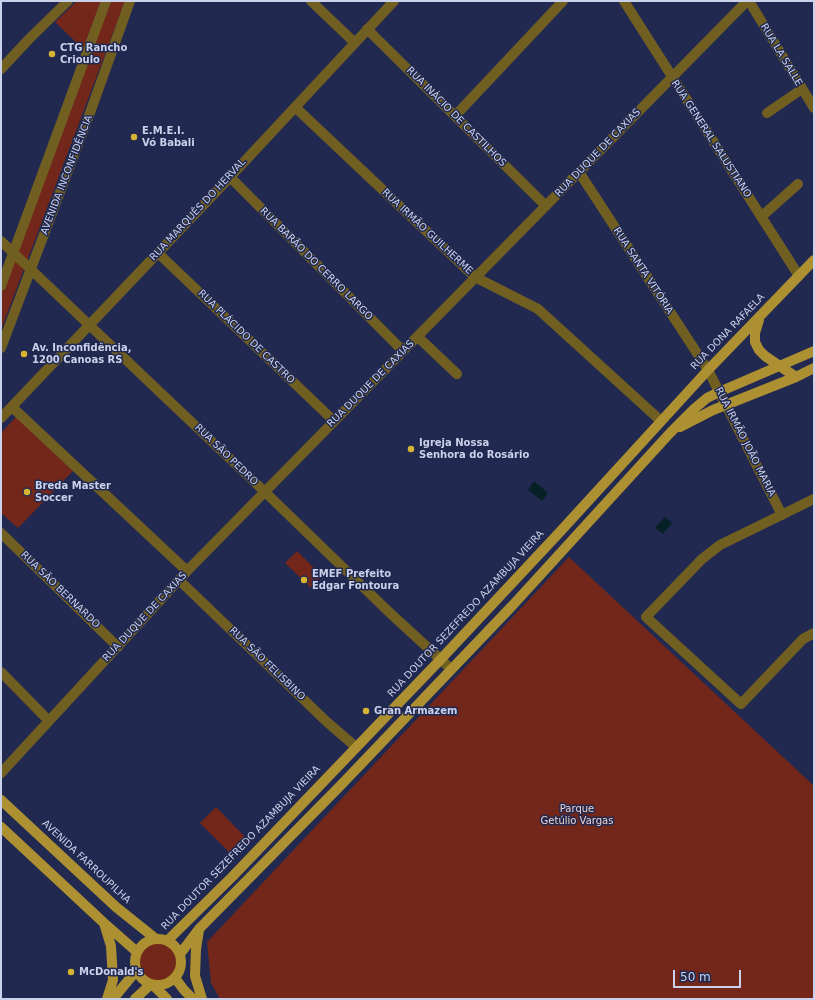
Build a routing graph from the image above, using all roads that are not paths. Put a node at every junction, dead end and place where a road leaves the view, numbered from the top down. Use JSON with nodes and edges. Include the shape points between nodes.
{"nodes":[{"id":1,"x":68,"y":1,"type":"edge"},
{"id":2,"x":106,"y":1,"type":"edge"},
{"id":3,"x":130,"y":1,"type":"edge"},
{"id":4,"x":311,"y":1,"type":"edge"},
{"id":5,"x":394,"y":1,"type":"edge"},
{"id":6,"x":563,"y":1,"type":"edge"},
{"id":7,"x":624,"y":1,"type":"edge"},
{"id":8,"x":748,"y":1,"type":"edge"},
{"id":9,"x":367,"y":29,"type":"junction"},
{"id":10,"x":355,"y":42,"type":"junction"},
{"id":11,"x":1,"y":69,"type":"edge"},
{"id":12,"x":672,"y":78,"type":"junction"},
{"id":13,"x":802,"y":89,"type":"junction"},
{"id":14,"x":295,"y":107,"type":"junction"},
{"id":15,"x":814,"y":108,"type":"edge"},
{"id":16,"x":767,"y":113,"type":"dead end"},
{"id":17,"x":455,"y":116,"type":"junction"},
{"id":18,"x":578,"y":172,"type":"junction"},
{"id":19,"x":230,"y":177,"type":"junction"},
{"id":20,"x":798,"y":184,"type":"dead end"},
{"id":21,"x":546,"y":206,"type":"junction"},
{"id":22,"x":761,"y":218,"type":"junction"},
{"id":23,"x":1,"y":241,"type":"edge"},
{"id":24,"x":14,"y":253,"type":"junction"},
{"id":25,"x":158,"y":253,"type":"junction"},
{"id":26,"x":814,"y":260,"type":"edge"},
{"id":27,"x":31,"y":270,"type":"junction"},
{"id":28,"x":799,"y":276,"type":"junction"},
{"id":29,"x":475,"y":278,"type":"junction"},
{"id":30,"x":1,"y":286,"type":"edge"},
{"id":31,"x":761,"y":316,"type":"junction"},
{"id":32,"x":90,"y":325,"type":"junction"},
{"id":33,"x":418,"y":337,"type":"junction"},
{"id":34,"x":1,"y":348,"type":"edge"},
{"id":35,"x":403,"y":351,"type":"junction"},
{"id":36,"x":814,"y":351,"type":"edge"},
{"id":37,"x":780,"y":366,"type":"junction"},
{"id":38,"x":814,"y":368,"type":"edge"},
{"id":39,"x":708,"y":370,"type":"junction"},
{"id":40,"x":457,"y":374,"type":"dead end"},
{"id":41,"x":796,"y":377,"type":"junction"},
{"id":42,"x":719,"y":392,"type":"junction"},
{"id":43,"x":725,"y":404,"type":"junction"},
{"id":44,"x":12,"y":407,"type":"junction"},
{"id":45,"x":2,"y":417,"type":"edge"},
{"id":46,"x":334,"y":421,"type":"junction"},
{"id":47,"x":661,"y":421,"type":"junction"},
{"id":48,"x":670,"y":433,"type":"junction"},
{"id":49,"x":265,"y":492,"type":"junction"},
{"id":50,"x":814,"y":499,"type":"edge"},
{"id":51,"x":782,"y":515,"type":"junction"},
{"id":52,"x":1,"y":533,"type":"edge"},
{"id":53,"x":187,"y":571,"type":"junction"},
{"id":54,"x":179,"y":580,"type":"junction"},
{"id":55,"x":814,"y":633,"type":"edge"},
{"id":56,"x":118,"y":647,"type":"junction"},
{"id":57,"x":441,"y":659,"type":"junction"},
{"id":58,"x":451,"y":669,"type":"junction"},
{"id":59,"x":1,"y":672,"type":"edge"},
{"id":60,"x":49,"y":721,"type":"junction"},
{"id":61,"x":356,"y":747,"type":"junction"},
{"id":62,"x":1,"y":774,"type":"edge"},
{"id":63,"x":1,"y":800,"type":"edge"},
{"id":64,"x":1,"y":826,"type":"edge"},
{"id":65,"x":104,"y":923,"type":"junction"},
{"id":66,"x":199,"y":929,"type":"junction"},
{"id":67,"x":156,"y":939,"type":"junction"},
{"id":68,"x":167,"y":941,"type":"junction"},
{"id":69,"x":137,"y":952,"type":"junction"},
{"id":70,"x":180,"y":954,"type":"junction"},
{"id":71,"x":136,"y":971,"type":"junction"},
{"id":72,"x":175,"y":978,"type":"junction"},
{"id":73,"x":152,"y":984,"type":"junction"},
{"id":74,"x":107,"y":999,"type":"edge"},
{"id":75,"x":113,"y":999,"type":"edge"},
{"id":76,"x":135,"y":999,"type":"edge"},
{"id":77,"x":167,"y":999,"type":"edge"},
{"id":78,"x":193,"y":999,"type":"edge"},
{"id":79,"x":202,"y":999,"type":"edge"}],
"edges":[{"from":1,"to":11,"type":"street"},
{"from":2,"to":24,"type":"street"},
{"from":3,"to":27,"type":"street","name":"AVENIDA INCONFIDÊNCIA"},
{"from":4,"to":10,"type":"street"},
{"from":5,"to":9,"type":"street","name":"RUA MARQUÊS DO HERVAL"},
{"from":6,"to":17,"type":"street"},
{"from":7,"to":12,"type":"street","name":"RUA GENERAL SALUSTIANO"},
{"from":8,"to":12,"type":"street","name":"RUA DUQUE DE CAXIAS"},
{"from":8,"to":13,"type":"street","name":"RUA LA SALLE"},
{"from":9,"to":10,"type":"street","name":"RUA MARQUÊS DO HERVAL"},
{"from":9,"to":17,"type":"street","name":"RUA INÁCIO DE CASTILHOS"},
{"from":10,"to":14,"type":"street","name":"RUA MARQUÊS DO HERVAL"},
{"from":12,"to":18,"type":"street","name":"RUA DUQUE DE CAXIAS"},
{"from":12,"to":22,"type":"street","name":"RUA GENERAL SALUSTIANO"},
{"from":13,"to":15,"type":"street","name":"RUA LA SALLE"},
{"from":13,"to":16,"type":"street"},
{"from":14,"to":19,"type":"street","name":"RUA MARQUÊS DO HERVAL"},
{"from":14,"to":29,"type":"street","name":"RUA IRMÃO GUILHERME"},
{"from":17,"to":21,"type":"street","name":"RUA INÁCIO DE CASTILHOS"},
{"from":18,"to":21,"type":"street","name":"RUA DUQUE DE CAXIAS"},
{"from":18,"to":39,"type":"street","name":"RUA SANTA VITÓRIA"},
{"from":19,"to":25,"type":"street","name":"RUA MARQUÊS DO HERVAL"},
{"from":19,"to":35,"type":"street","name":"RUA BARÃO DO CERRO LARGO"},
{"from":20,"to":22,"type":"street"},
{"from":21,"to":29,"type":"street","name":"RUA DUQUE DE CAXIAS"},
{"from":22,"to":28,"type":"street","name":"RUA GENERAL SALUSTIANO"},
{"from":23,"to":24,"type":"street","name":"RUA SÃO PEDRO"},
{"from":24,"to":27,"type":"street","name":"RUA SÃO PEDRO"},
{"from":24,"to":30,"type":"street"},
{"from":25,"to":32,"type":"street","name":"RUA MARQUÊS DO HERVAL"},
{"from":25,"to":46,"type":"street","name":"RUA PLÁCIDO DE CASTRO"},
{"from":26,"to":28,"type":"main road","name":"RUA DONA RAFAELA"},
{"from":27,"to":32,"type":"street","name":"RUA SÃO PEDRO"},
{"from":27,"to":34,"type":"street","name":"AVENIDA INCONFIDÊNCIA"},
{"from":28,"to":31,"type":"main road","name":"RUA DONA RAFAELA"},
{"from":29,"to":33,"type":"street","name":"RUA DUQUE DE CAXIAS"},
{"from":29,"to":47,"type":"street","name":"RUA IRMÃO GUILHERME","via":[[538,309]]},
{"from":31,"to":37,"type":"main road","via":[[754,333],[759,350]]},
{"from":31,"to":39,"type":"main road","name":"RUA DONA RAFAELA"},
{"from":32,"to":44,"type":"street","name":"RUA MARQUÊS DO HERVAL"},
{"from":32,"to":49,"type":"street","name":"RUA SÃO PEDRO"},
{"from":33,"to":35,"type":"street","name":"RUA DUQUE DE CAXIAS"},
{"from":33,"to":40,"type":"street"},
{"from":35,"to":46,"type":"street","name":"RUA DUQUE DE CAXIAS"},
{"from":36,"to":37,"type":"main road"},
{"from":37,"to":41,"type":"main road"},
{"from":37,"to":42,"type":"main road"},
{"from":38,"to":41,"type":"main road"},
{"from":39,"to":42,"type":"street","name":"RUA IRMÃO JOÃO MARIA"},
{"from":39,"to":47,"type":"main road","name":"RUA DONA RAFAELA"},
{"from":41,"to":43,"type":"main road"},
{"from":42,"to":43,"type":"street","name":"RUA IRMÃO JOÃO MARIA"},
{"from":42,"to":48,"type":"main road","via":[[707,398]]},
{"from":43,"to":48,"type":"main road"},
{"from":43,"to":51,"type":"street","name":"RUA IRMÃO JOÃO MARIA"},
{"from":44,"to":45,"type":"street","name":"RUA MARQUÊS DO HERVAL"},
{"from":44,"to":53,"type":"street"},
{"from":46,"to":49,"type":"street","name":"RUA DUQUE DE CAXIAS"},
{"from":47,"to":57,"type":"main road","name":"RUA DOUTOR SEZEFREDO AZAMBUJA VIEIRA"},
{"from":48,"to":58,"type":"main road"},
{"from":49,"to":53,"type":"street","name":"RUA DUQUE DE CAXIAS"},
{"from":49,"to":57,"type":"street","name":"RUA SÃO PEDRO"},
{"from":50,"to":51,"type":"street"},
{"from":51,"to":55,"type":"street","via":[[720,545],[702,559],[646,617],[741,704],[803,639]]},
{"from":52,"to":56,"type":"street","name":"RUA SÃO BERNARDO"},
{"from":53,"to":54,"type":"street","name":"RUA DUQUE DE CAXIAS"},
{"from":54,"to":56,"type":"street","name":"RUA DUQUE DE CAXIAS"},
{"from":54,"to":61,"type":"street","name":"RUA SÃO FELISBINO"},
{"from":56,"to":60,"type":"street","name":"RUA DUQUE DE CAXIAS"},
{"from":57,"to":58,"type":"street","name":"RUA SÃO PEDRO"},
{"from":57,"to":61,"type":"main road","name":"RUA DOUTOR SEZEFREDO AZAMBUJA VIEIRA"},
{"from":58,"to":66,"type":"main road"},
{"from":59,"to":60,"type":"street"},
{"from":60,"to":62,"type":"street","name":"RUA DUQUE DE CAXIAS"},
{"from":61,"to":68,"type":"main road","name":"RUA DOUTOR SEZEFREDO AZAMBUJA VIEIRA"},
{"from":63,"to":67,"type":"main road","name":"AVENIDA FARROUPILHA","via":[[116,907]]},
{"from":64,"to":65,"type":"main road"},
{"from":65,"to":69,"type":"main road"},
{"from":65,"to":74,"type":"main road","via":[[111,946],[113,980]]},
{"from":66,"to":70,"type":"main road"},
{"from":66,"to":79,"type":"main road","via":[[195,976]]},
{"from":67,"to":68,"type":"main road"},
{"from":67,"to":69,"type":"main road","via":[[148,941]]},
{"from":68,"to":70,"type":"main road","via":[[175,946]]},
{"from":69,"to":71,"type":"main road"},
{"from":70,"to":72,"type":"main road","via":[[181,967]]},
{"from":71,"to":73,"type":"main road","via":[[142,979]]},
{"from":71,"to":75,"type":"main road"},
{"from":72,"to":73,"type":"main road","via":[[164,985]]},
{"from":72,"to":78,"type":"main road"},
{"from":73,"to":76,"type":"main road"},
{"from":73,"to":77,"type":"main road"}]}
